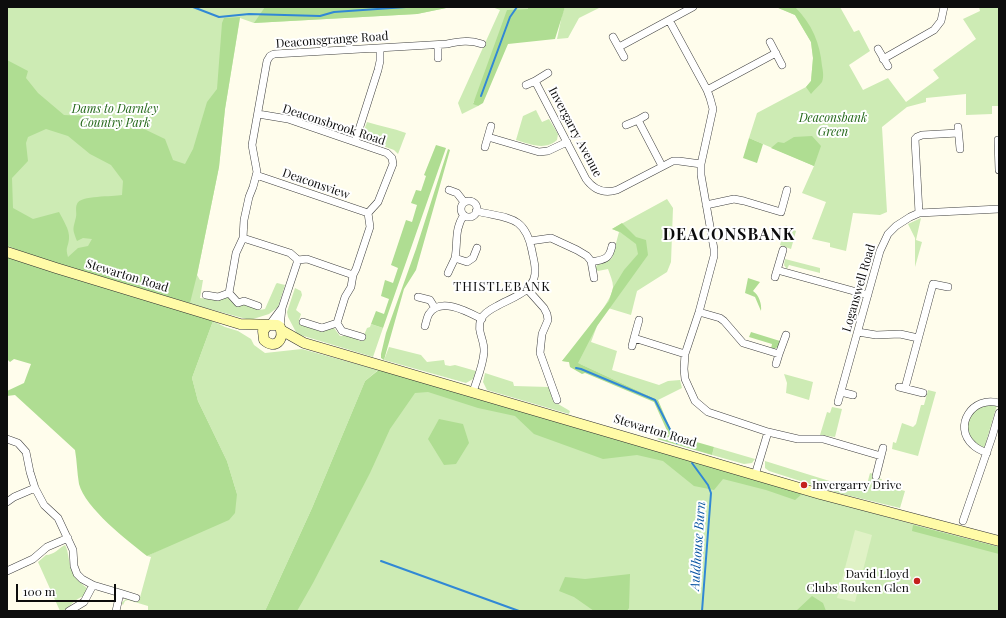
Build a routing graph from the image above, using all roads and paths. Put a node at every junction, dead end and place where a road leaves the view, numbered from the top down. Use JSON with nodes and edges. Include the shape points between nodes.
{"nodes":[{"id":1,"x":693,"y":7,"type":"edge"},
{"id":2,"x":944,"y":7,"type":"edge"},
{"id":3,"x":669,"y":20,"type":"junction"},
{"id":4,"x":613,"y":37,"type":"dead end"},
{"id":5,"x":770,"y":42,"type":"dead end"},
{"id":6,"x":482,"y":44,"type":"dead end"},
{"id":7,"x":438,"y":45,"type":"junction"},
{"id":8,"x":619,"y":47,"type":"junction"},
{"id":9,"x":380,"y":48,"type":"junction"},
{"id":10,"x":878,"y":49,"type":"dead end"},
{"id":11,"x":776,"y":53,"type":"junction"},
{"id":12,"x":624,"y":57,"type":"dead end"},
{"id":13,"x":438,"y":58,"type":"dead end"},
{"id":14,"x":883,"y":59,"type":"junction"},
{"id":15,"x":782,"y":65,"type":"dead end"},
{"id":16,"x":888,"y":66,"type":"dead end"},
{"id":17,"x":548,"y":73,"type":"dead end"},
{"id":18,"x":535,"y":81,"type":"junction"},
{"id":19,"x":526,"y":85,"type":"dead end"},
{"id":20,"x":707,"y":90,"type":"junction"},
{"id":21,"x":258,"y":114,"type":"junction"},
{"id":22,"x":645,"y":116,"type":"dead end"},
{"id":23,"x":638,"y":120,"type":"junction"},
{"id":24,"x":626,"y":125,"type":"dead end"},
{"id":25,"x":491,"y":126,"type":"dead end"},
{"id":26,"x":488,"y":137,"type":"junction"},
{"id":27,"x":998,"y":140,"type":"edge"},
{"id":28,"x":355,"y":142,"type":"junction"},
{"id":29,"x":567,"y":142,"type":"junction"},
{"id":30,"x":485,"y":147,"type":"dead end"},
{"id":31,"x":960,"y":149,"type":"dead end"},
{"id":32,"x":999,"y":154,"type":"edge"},
{"id":33,"x":701,"y":164,"type":"junction"},
{"id":34,"x":662,"y":166,"type":"junction"},
{"id":35,"x":999,"y":170,"type":"edge"},
{"id":36,"x":256,"y":175,"type":"junction"},
{"id":37,"x":449,"y":190,"type":"dead end"},
{"id":38,"x":787,"y":190,"type":"dead end"},
{"id":39,"x":464,"y":202,"type":"junction"},
{"id":40,"x":706,"y":205,"type":"junction"},
{"id":41,"x":999,"y":209,"type":"edge"},
{"id":42,"x":476,"y":211,"type":"junction"},
{"id":43,"x":780,"y":212,"type":"junction"},
{"id":44,"x":368,"y":213,"type":"junction"},
{"id":45,"x":919,"y":213,"type":"junction"},
{"id":46,"x":464,"y":215,"type":"junction"},
{"id":47,"x":778,"y":221,"type":"dead end"},
{"id":48,"x":243,"y":238,"type":"junction"},
{"id":49,"x":530,"y":241,"type":"junction"},
{"id":50,"x":612,"y":246,"type":"dead end"},
{"id":51,"x":477,"y":248,"type":"dead end"},
{"id":52,"x":783,"y":250,"type":"dead end"},
{"id":53,"x":7,"y":252,"type":"edge"},
{"id":54,"x":454,"y":258,"type":"junction"},
{"id":55,"x":298,"y":260,"type":"junction"},
{"id":56,"x":592,"y":262,"type":"junction"},
{"id":57,"x":448,"y":273,"type":"dead end"},
{"id":58,"x":352,"y":275,"type":"junction"},
{"id":59,"x":594,"y":278,"type":"dead end"},
{"id":60,"x":948,"y":287,"type":"dead end"},
{"id":61,"x":528,"y":290,"type":"junction"},
{"id":62,"x":229,"y":293,"type":"junction"},
{"id":63,"x":868,"y":295,"type":"junction"},
{"id":64,"x":206,"y":296,"type":"dead end"},
{"id":65,"x":418,"y":298,"type":"dead end"},
{"id":66,"x":258,"y":306,"type":"dead end"},
{"id":67,"x":282,"y":308,"type":"junction"},
{"id":68,"x":435,"y":308,"type":"junction"},
{"id":69,"x":699,"y":312,"type":"junction"},
{"id":70,"x":482,"y":319,"type":"junction"},
{"id":71,"x":639,"y":320,"type":"dead end"},
{"id":72,"x":303,"y":322,"type":"dead end"},
{"id":73,"x":336,"y":323,"type":"junction"},
{"id":74,"x":240,"y":324,"type":"junction"},
{"id":75,"x":268,"y":325,"type":"junction"},
{"id":76,"x":426,"y":326,"type":"dead end"},
{"id":77,"x":281,"y":329,"type":"junction"},
{"id":78,"x":858,"y":332,"type":"junction"},
{"id":79,"x":786,"y":335,"type":"dead end"},
{"id":80,"x":362,"y":338,"type":"dead end"},
{"id":81,"x":634,"y":338,"type":"junction"},
{"id":82,"x":918,"y":338,"type":"junction"},
{"id":83,"x":264,"y":340,"type":"junction"},
{"id":84,"x":304,"y":343,"type":"junction"},
{"id":85,"x":275,"y":344,"type":"junction"},
{"id":86,"x":632,"y":346,"type":"dead end"},
{"id":87,"x":685,"y":354,"type":"junction"},
{"id":88,"x":779,"y":354,"type":"junction"},
{"id":89,"x":776,"y":364,"type":"dead end"},
{"id":90,"x":473,"y":392,"type":"junction"},
{"id":91,"x":841,"y":392,"type":"junction"},
{"id":92,"x":923,"y":393,"type":"dead end"},
{"id":93,"x":853,"y":395,"type":"dead end"},
{"id":94,"x":557,"y":400,"type":"dead end"},
{"id":95,"x":838,"y":402,"type":"dead end"},
{"id":96,"x":999,"y":402,"type":"edge"},
{"id":97,"x":999,"y":413,"type":"edge"},
{"id":98,"x":768,"y":432,"type":"junction"},
{"id":99,"x":7,"y":439,"type":"edge"},
{"id":100,"x":986,"y":453,"type":"junction"},
{"id":101,"x":756,"y":475,"type":"junction"},
{"id":102,"x":876,"y":476,"type":"dead end"},
{"id":103,"x":36,"y":488,"type":"junction"},
{"id":104,"x":7,"y":502,"type":"edge"},
{"id":105,"x":963,"y":521,"type":"dead end"},
{"id":106,"x":68,"y":538,"type":"junction"},
{"id":107,"x":999,"y":541,"type":"edge"},
{"id":108,"x":7,"y":571,"type":"edge"},
{"id":109,"x":93,"y":585,"type":"junction"},
{"id":110,"x":120,"y":593,"type":"junction"},
{"id":111,"x":136,"y":598,"type":"dead end"},
{"id":112,"x":69,"y":611,"type":"edge"},
{"id":113,"x":116,"y":611,"type":"edge"}],
"edges":[{"from":1,"to":3,"type":"street"},
{"from":2,"to":14,"type":"street","via":[[941,21],[934,30]]},
{"from":3,"to":8,"type":"street"},
{"from":3,"to":20,"type":"street"},
{"from":4,"to":8,"type":"street"},
{"from":5,"to":11,"type":"street"},
{"from":6,"to":7,"type":"street","name":"Deaconsgrange Road","via":[[461,41]]},
{"from":7,"to":9,"type":"street","name":"Deaconsgrange Road"},
{"from":7,"to":13,"type":"street"},
{"from":8,"to":12,"type":"street"},
{"from":9,"to":21,"type":"street","name":"Deaconsgrange Road","via":[[270,56]]},
{"from":9,"to":28,"type":"street","via":[[378,70]]},
{"from":10,"to":14,"type":"street"},
{"from":11,"to":15,"type":"street"},
{"from":11,"to":20,"type":"street"},
{"from":14,"to":16,"type":"street"},
{"from":17,"to":18,"type":"street","name":"Invergarry Avenue"},
{"from":18,"to":19,"type":"street"},
{"from":18,"to":29,"type":"street","name":"Invergarry Avenue"},
{"from":20,"to":33,"type":"street","via":[[713,109]]},
{"from":21,"to":28,"type":"street","name":"Deaconsbrook Road","via":[[288,119]]},
{"from":21,"to":36,"type":"street","name":"Deaconsgrange Road","via":[[252,145]]},
{"from":22,"to":23,"type":"street"},
{"from":23,"to":24,"type":"street"},
{"from":23,"to":34,"type":"street"},
{"from":25,"to":26,"type":"street"},
{"from":26,"to":29,"type":"street","via":[[539,152],[548,151]]},
{"from":26,"to":30,"type":"street"},
{"from":27,"to":32,"type":"street"},
{"from":28,"to":44,"type":"street","name":"Deaconsbrook Road","via":[[387,153],[392,158],[393,164],[378,202]]},
{"from":29,"to":34,"type":"street","name":"Invergarry Avenue","via":[[591,185],[599,191],[617,190]]},
{"from":31,"to":45,"type":"street","via":[[958,130],[922,135],[915,139]]},
{"from":32,"to":35,"type":"street"},
{"from":33,"to":34,"type":"street","name":"Invergarry Avenue","via":[[673,161]]},
{"from":33,"to":40,"type":"street"},
{"from":36,"to":44,"type":"street","name":"Deaconsview"},
{"from":36,"to":48,"type":"street","name":"Deaconsgrange Road","via":[[248,197]]},
{"from":37,"to":39,"type":"street","via":[[457,192]]},
{"from":38,"to":43,"type":"street"},
{"from":39,"to":42,"type":"street","via":[[472,202],[476,206]]},
{"from":39,"to":46,"type":"street","via":[[461,209]]},
{"from":40,"to":43,"type":"street","via":[[734,199]]},
{"from":40,"to":69,"type":"street","via":[[714,256]]},
{"from":41,"to":45,"type":"street","name":"Loganswell Road"},
{"from":42,"to":46,"type":"street","via":[[471,216]]},
{"from":42,"to":49,"type":"street","via":[[515,221],[525,229]]},
{"from":43,"to":47,"type":"street"},
{"from":44,"to":58,"type":"street","via":[[370,227]]},
{"from":45,"to":63,"type":"street","name":"Loganswell Road","via":[[903,221],[888,234],[880,251]]},
{"from":46,"to":54,"type":"street","via":[[459,222]]},
{"from":48,"to":55,"type":"street","via":[[290,253]]},
{"from":48,"to":62,"type":"street","name":"Deaconsgrange Road","via":[[236,253]]},
{"from":49,"to":56,"type":"street","via":[[551,238],[558,240],[587,256]]},
{"from":49,"to":61,"type":"street","via":[[535,277]]},
{"from":50,"to":56,"type":"street","via":[[606,258]]},
{"from":51,"to":54,"type":"street","via":[[467,262]]},
{"from":52,"to":63,"type":"street","via":[[776,273]]},
{"from":53,"to":74,"type":"main road","name":"Stewarton Road"},
{"from":54,"to":57,"type":"street"},
{"from":55,"to":58,"type":"street","via":[[307,259]]},
{"from":55,"to":67,"type":"street"},
{"from":56,"to":59,"type":"street"},
{"from":58,"to":73,"type":"street","via":[[351,287]]},
{"from":60,"to":82,"type":"street","via":[[933,284]]},
{"from":61,"to":70,"type":"street","via":[[490,309]]},
{"from":61,"to":94,"type":"street","via":[[547,314],[548,320],[542,334],[540,353]]},
{"from":62,"to":64,"type":"street","via":[[218,297]]},
{"from":62,"to":66,"type":"street","via":[[238,303],[244,301]]},
{"from":63,"to":78,"type":"street","name":"Loganswell Road"},
{"from":65,"to":68,"type":"street","via":[[430,300]]},
{"from":67,"to":75,"type":"street"},
{"from":67,"to":77,"type":"street"},
{"from":68,"to":70,"type":"street","via":[[452,306]]},
{"from":68,"to":76,"type":"street","via":[[428,314]]},
{"from":69,"to":87,"type":"street"},
{"from":69,"to":88,"type":"street","via":[[720,318],[743,343]]},
{"from":70,"to":90,"type":"street","via":[[480,332],[485,350]]},
{"from":71,"to":81,"type":"street"},
{"from":72,"to":73,"type":"street","via":[[322,328]]},
{"from":73,"to":80,"type":"street","via":[[342,331]]},
{"from":74,"to":75,"type":"main road","name":"Stewarton Road"},
{"from":74,"to":83,"type":"main road","name":"Stewarton Road"},
{"from":75,"to":77,"type":"main road","via":[[273,324]]},
{"from":75,"to":83,"type":"main road","via":[[262,331]]},
{"from":77,"to":84,"type":"main road","name":"Stewarton Road"},
{"from":77,"to":85,"type":"main road","via":[[282,337]]},
{"from":78,"to":82,"type":"street","via":[[876,335],[900,334]]},
{"from":78,"to":91,"type":"street","name":"Loganswell Road"},
{"from":79,"to":88,"type":"street"},
{"from":81,"to":86,"type":"street"},
{"from":81,"to":87,"type":"street"},
{"from":82,"to":92,"type":"street","via":[[902,388]]},
{"from":83,"to":85,"type":"main road","via":[[269,344]]},
{"from":84,"to":85,"type":"main road","name":"Stewarton Road"},
{"from":84,"to":90,"type":"main road","name":"Stewarton Road"},
{"from":87,"to":98,"type":"street","via":[[685,379],[695,401],[701,407],[716,415]]},
{"from":88,"to":89,"type":"street"},
{"from":90,"to":101,"type":"main road","name":"Stewarton Road"},
{"from":91,"to":93,"type":"street"},
{"from":91,"to":95,"type":"street","name":"Loganswell Road"},
{"from":96,"to":100,"type":"street","via":[[989,401],[975,406],[968,413],[965,422],[965,432],[970,442]]},
{"from":97,"to":100,"type":"street"},
{"from":98,"to":101,"type":"street"},
{"from":98,"to":102,"type":"street","via":[[798,439],[823,439],[882,452]]},
{"from":99,"to":103,"type":"street","via":[[18,443],[26,452]]},
{"from":100,"to":105,"type":"street"},
{"from":101,"to":107,"type":"main road","name":"Stewarton Road"},
{"from":103,"to":104,"type":"street"},
{"from":103,"to":106,"type":"street","via":[[44,505],[58,518]]},
{"from":106,"to":108,"type":"street","via":[[47,547],[34,560]]},
{"from":106,"to":109,"type":"street","via":[[77,574]]},
{"from":109,"to":110,"type":"street"},
{"from":109,"to":112,"type":"street","via":[[84,602]]},
{"from":110,"to":111,"type":"street"},
{"from":110,"to":113,"type":"street"}]}
